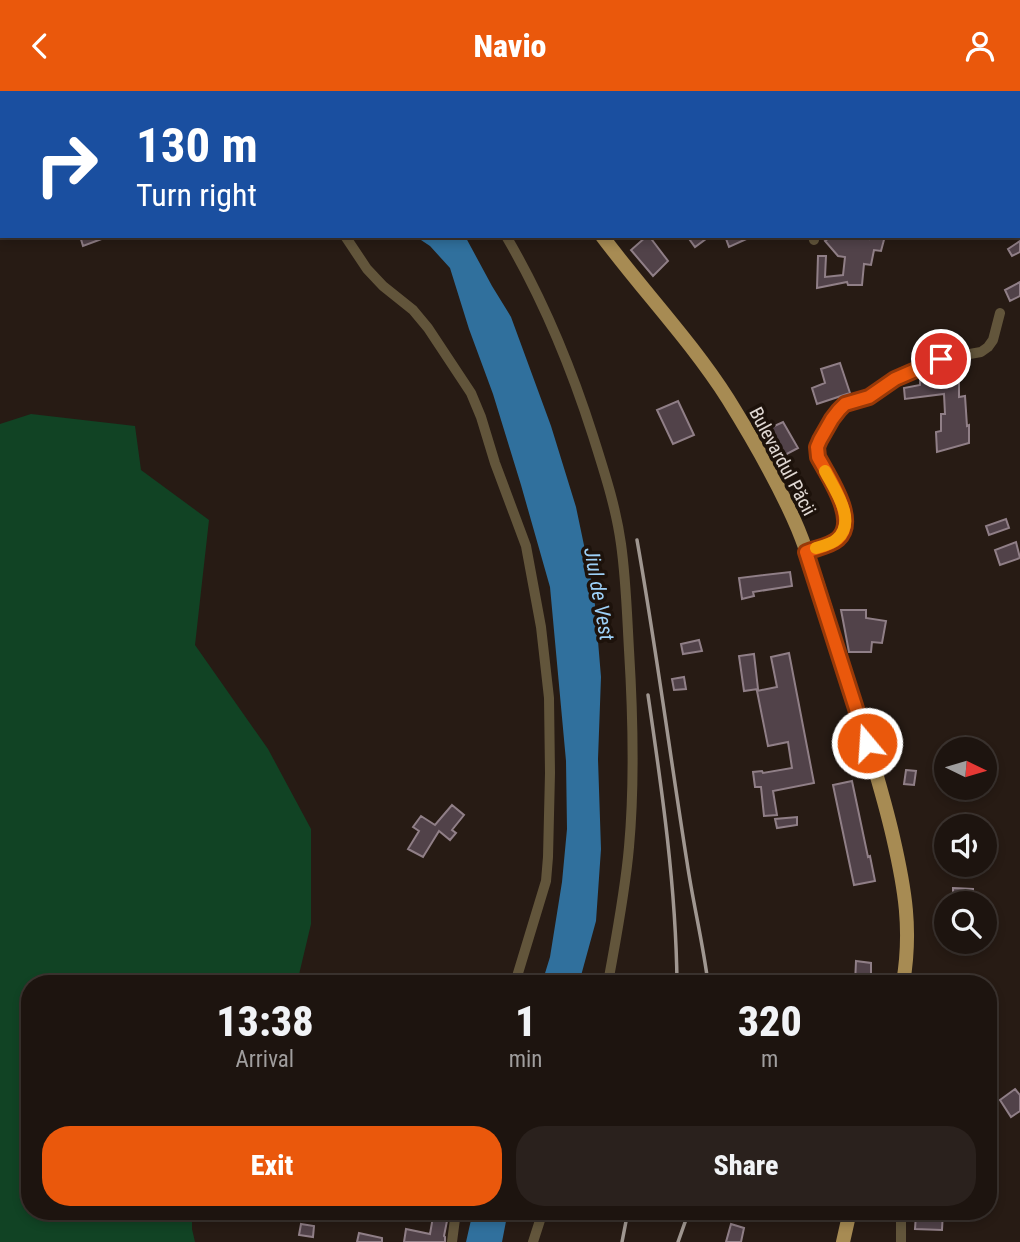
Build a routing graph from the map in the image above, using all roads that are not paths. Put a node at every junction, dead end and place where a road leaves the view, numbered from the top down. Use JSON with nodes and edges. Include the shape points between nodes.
{"nodes":[{"id":1,"x":346,"y":238,"type":"edge"},
{"id":2,"x":507,"y":238,"type":"edge"},
{"id":3,"x":604,"y":238,"type":"edge"},
{"id":4,"x":1000,"y":313,"type":"dead end"},
{"id":5,"x":806,"y":552,"type":"junction"},
{"id":6,"x":517,"y":975,"type":"edge"},
{"id":7,"x":609,"y":975,"type":"edge"},
{"id":8,"x":903,"y":975,"type":"edge"},
{"id":9,"x":455,"y":1220,"type":"edge"},
{"id":10,"x":540,"y":1220,"type":"edge"},
{"id":11,"x":848,"y":1220,"type":"edge"},
{"id":12,"x":901,"y":1220,"type":"edge"},
{"id":13,"x":452,"y":1242,"type":"edge"},
{"id":14,"x":533,"y":1242,"type":"edge"},
{"id":15,"x":844,"y":1242,"type":"edge"},
{"id":16,"x":901,"y":1242,"type":"edge"}],
"edges":[{"from":1,"to":6,"type":"street","via":[[367,269],[428,328],[471,393],[526,546],[549,698],[550,773],[546,881]]},
{"from":2,"to":7,"type":"street","via":[[566,360],[602,465],[621,543],[633,707],[632,789],[627,860]]},
{"from":3,"to":5,"type":"main road","name":"Bulevardul Păcii","via":[[714,378],[777,485]]},
{"from":4,"to":5,"type":"street","via":[[993,340],[981,352],[941,359],[914,370],[839,410],[817,447],[846,520],[838,539]]},
{"from":5,"to":8,"type":"main road","name":"Bulevardul Păcii","via":[[887,812],[906,900]]},
{"from":9,"to":13,"type":"street"},
{"from":10,"to":14,"type":"street"},
{"from":11,"to":15,"type":"main road"},
{"from":12,"to":16,"type":"street"}]}
